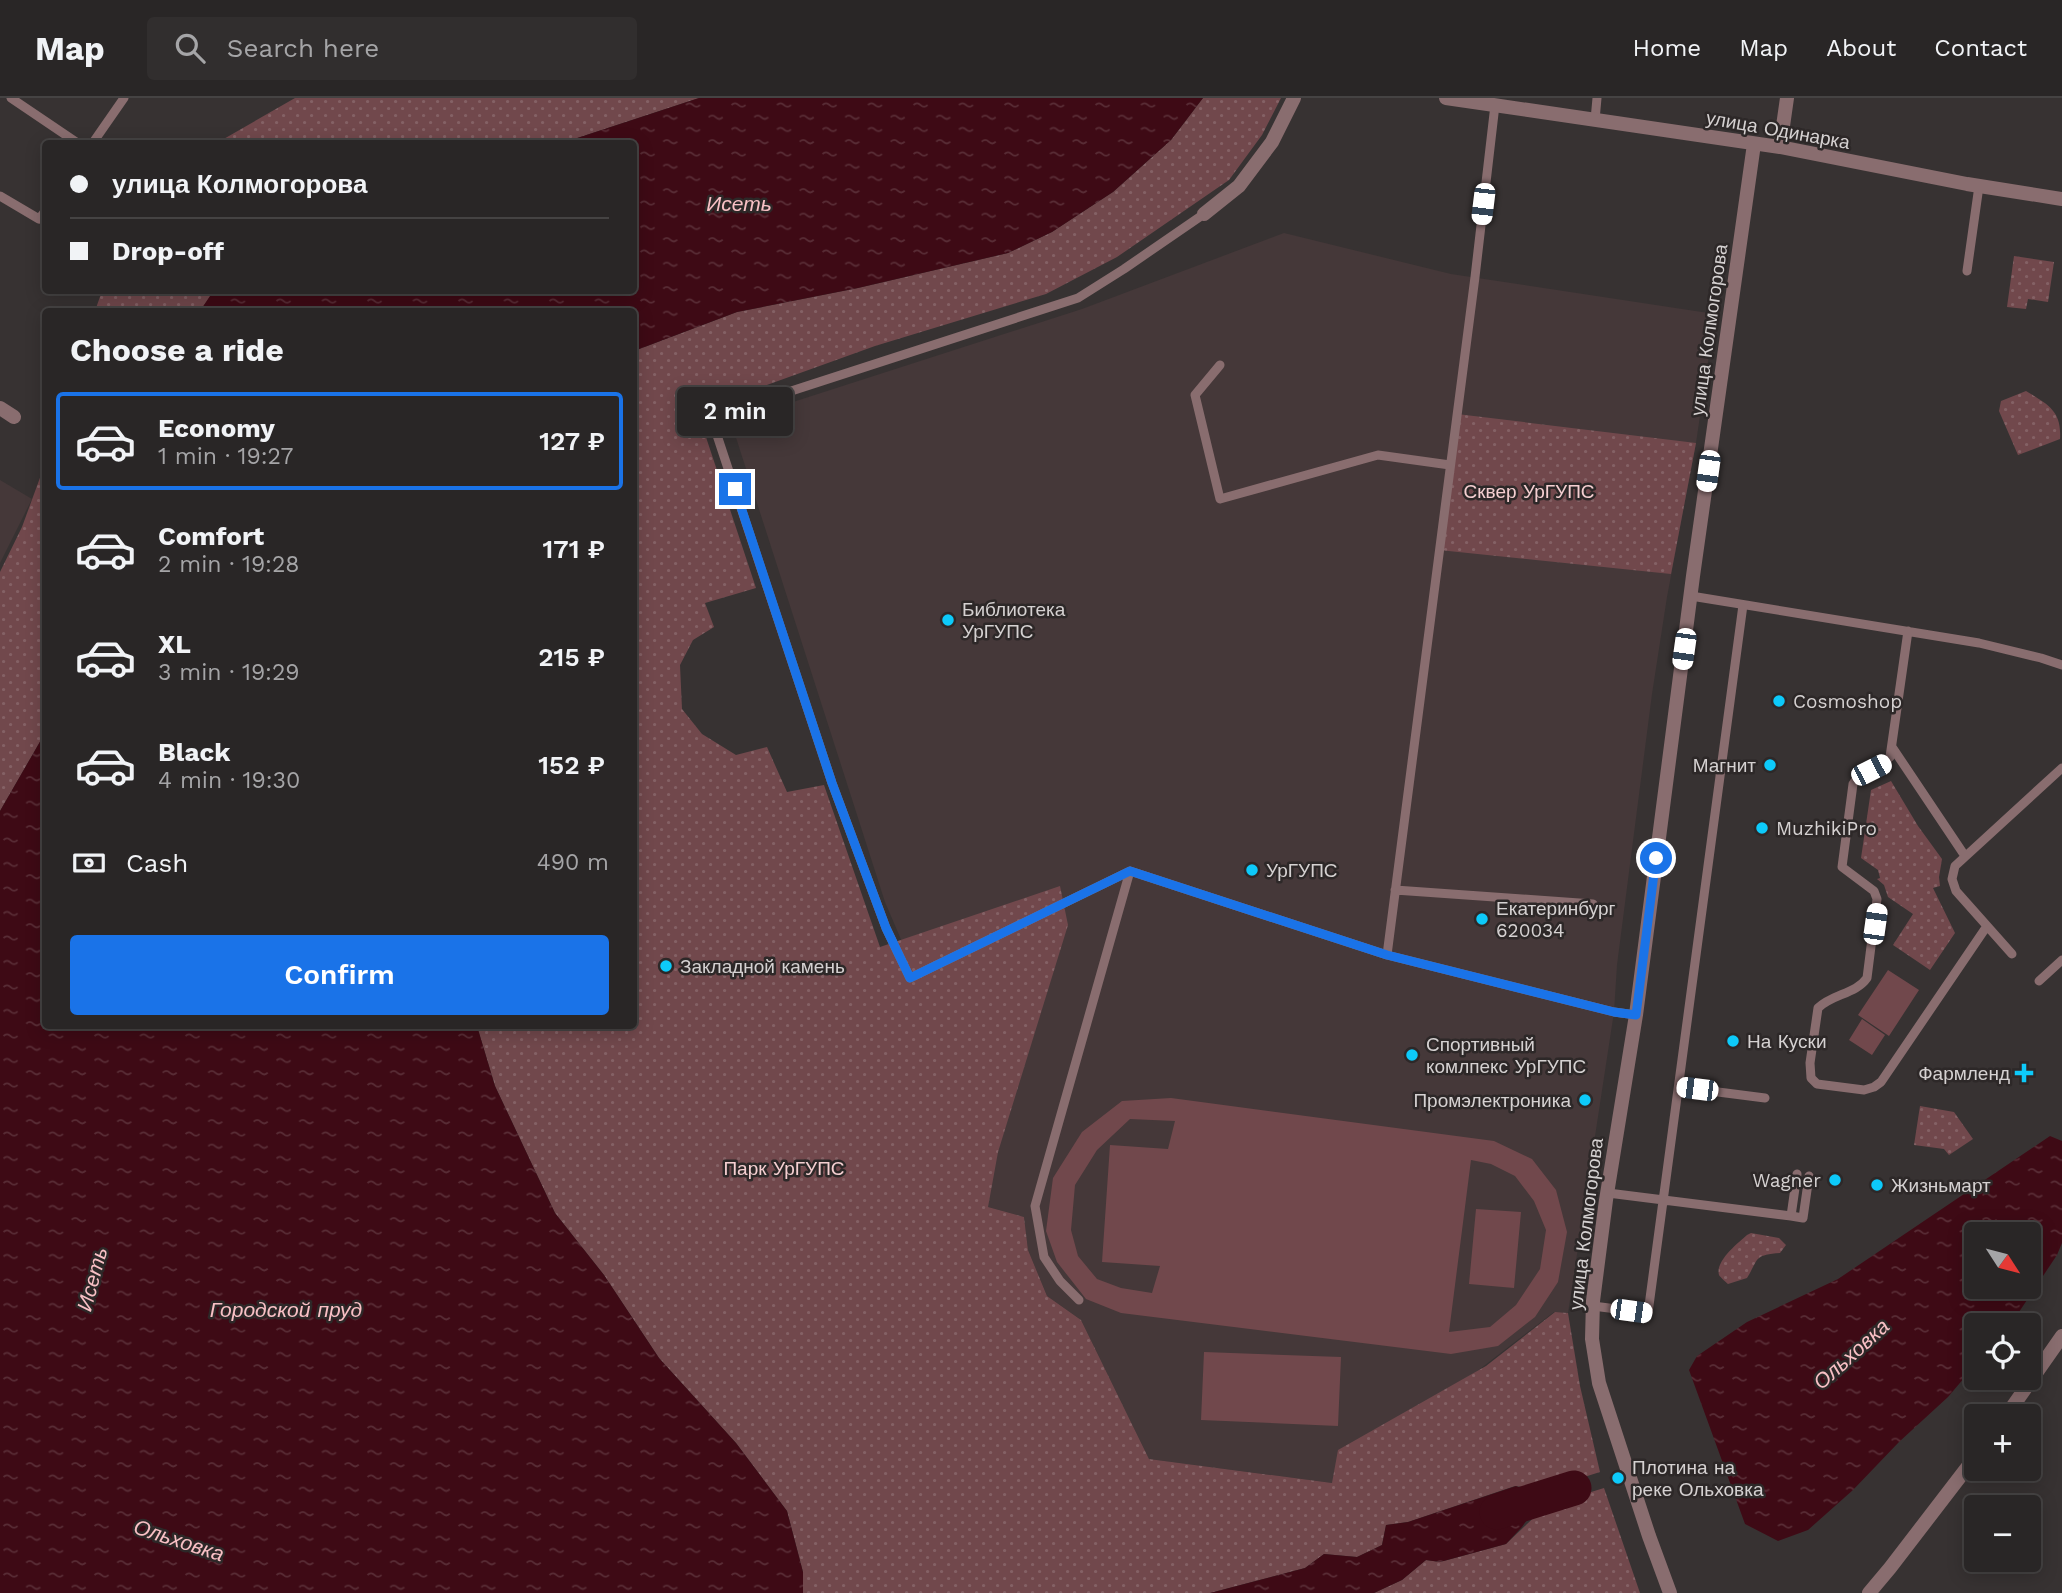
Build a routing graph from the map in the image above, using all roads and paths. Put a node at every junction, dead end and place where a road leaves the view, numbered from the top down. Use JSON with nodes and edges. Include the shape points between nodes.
{"nodes":[{"id":1,"x":11,"y":98,"type":"edge"},
{"id":2,"x":124,"y":98,"type":"edge"},
{"id":3,"x":1294,"y":98,"type":"edge"},
{"id":4,"x":1446,"y":98,"type":"edge"},
{"id":5,"x":1597,"y":98,"type":"edge"},
{"id":6,"x":1787,"y":98,"type":"edge"},
{"id":7,"x":1495,"y":105,"type":"junction"},
{"id":8,"x":1595,"y":120,"type":"junction"},
{"id":9,"x":73,"y":140,"type":"edge"},
{"id":10,"x":95,"y":140,"type":"edge"},
{"id":11,"x":1754,"y":144,"type":"junction"},
{"id":12,"x":1780,"y":147,"type":"junction"},
{"id":13,"x":1979,"y":186,"type":"junction"},
{"id":14,"x":0,"y":196,"type":"edge"},
{"id":15,"x":2062,"y":199,"type":"edge"},
{"id":16,"x":1204,"y":214,"type":"joint"},
{"id":17,"x":42,"y":215,"type":"edge"},
{"id":18,"x":1967,"y":271,"type":"dead end"},
{"id":19,"x":1220,"y":365,"type":"dead end"},
{"id":20,"x":0,"y":408,"type":"edge"},
{"id":21,"x":14,"y":417,"type":"dead end"},
{"id":22,"x":1450,"y":465,"type":"junction"},
{"id":23,"x":1691,"y":596,"type":"junction"},
{"id":24,"x":1743,"y":605,"type":"junction"},
{"id":25,"x":1908,"y":631,"type":"junction"},
{"id":26,"x":2062,"y":665,"type":"edge"},
{"id":27,"x":1892,"y":747,"type":"junction"},
{"id":28,"x":2062,"y":768,"type":"edge"},
{"id":29,"x":1965,"y":856,"type":"junction"},
{"id":30,"x":1130,"y":871,"type":"junction"},
{"id":31,"x":1395,"y":890,"type":"junction"},
{"id":32,"x":1593,"y":904,"type":"dead end"},
{"id":33,"x":1987,"y":926,"type":"junction"},
{"id":34,"x":2012,"y":954,"type":"dead end"},
{"id":35,"x":1387,"y":955,"type":"junction"},
{"id":36,"x":2062,"y":960,"type":"edge"},
{"id":37,"x":2039,"y":981,"type":"dead end"},
{"id":38,"x":1636,"y":1015,"type":"junction"},
{"id":39,"x":1679,"y":1087,"type":"junction"},
{"id":40,"x":1765,"y":1098,"type":"dead end"},
{"id":41,"x":1797,"y":1174,"type":"dead end"},
{"id":42,"x":1809,"y":1176,"type":"dead end"},
{"id":43,"x":1608,"y":1192,"type":"junction"},
{"id":44,"x":1664,"y":1200,"type":"junction"},
{"id":45,"x":1791,"y":1216,"type":"junction"},
{"id":46,"x":1079,"y":1300,"type":"dead end"},
{"id":47,"x":1593,"y":1306,"type":"junction"},
{"id":48,"x":2062,"y":1336,"type":"edge"},
{"id":49,"x":2014,"y":1404,"type":"edge"},
{"id":50,"x":1964,"y":1472,"type":"edge"},
{"id":51,"x":1670,"y":1593,"type":"edge"},
{"id":52,"x":1869,"y":1593,"type":"edge"}],
"edges":[{"from":1,"to":9,"type":"lane"},
{"from":2,"to":10,"type":"lane"},
{"from":3,"to":16,"type":"street","via":[[1272,142],[1238,186]]},
{"from":4,"to":7,"type":"street","name":"улица Одинарка"},
{"from":5,"to":8,"type":"lane"},
{"from":6,"to":12,"type":"street"},
{"from":7,"to":8,"type":"street","name":"улица Одинарка"},
{"from":7,"to":22,"type":"lane"},
{"from":8,"to":11,"type":"street","name":"улица Одинарка"},
{"from":11,"to":12,"type":"street","name":"улица Одинарка"},
{"from":11,"to":23,"type":"street","name":"улица Колмогорова"},
{"from":12,"to":13,"type":"street","name":"улица Одинарка"},
{"from":13,"to":15,"type":"street","name":"улица Одинарка"},
{"from":13,"to":18,"type":"lane"},
{"from":14,"to":17,"type":"lane","via":[[39,219]]},
{"from":16,"to":30,"type":"lane","via":[[1078,298],[711,417],[832,783],[886,928],[910,978]]},
{"from":19,"to":22,"type":"lane","via":[[1195,395],[1220,499],[1378,455]]},
{"from":20,"to":21,"type":"street"},
{"from":22,"to":31,"type":"lane"},
{"from":23,"to":24,"type":"lane"},
{"from":23,"to":38,"type":"street","name":"улица Колмогорова"},
{"from":24,"to":25,"type":"lane"},
{"from":24,"to":39,"type":"lane"},
{"from":25,"to":26,"type":"lane","via":[[1979,643]]},
{"from":25,"to":27,"type":"lane"},
{"from":27,"to":29,"type":"lane"},
{"from":27,"to":33,"type":"lane","via":[[1884,764],[1858,776],[1853,784],[1842,867],[1874,891],[1877,899],[1867,978],[1818,1008],[1811,1078],[1817,1084],[1864,1090],[1881,1082]]},
{"from":28,"to":29,"type":"lane"},
{"from":29,"to":33,"type":"lane","via":[[1955,866],[1952,879],[1956,891]]},
{"from":30,"to":35,"type":"lane"},
{"from":30,"to":46,"type":"lane","via":[[1035,1206],[1044,1256]]},
{"from":31,"to":32,"type":"lane"},
{"from":31,"to":35,"type":"lane"},
{"from":33,"to":34,"type":"lane"},
{"from":35,"to":38,"type":"lane"},
{"from":36,"to":37,"type":"lane"},
{"from":38,"to":43,"type":"street","name":"улица Колмогорова"},
{"from":39,"to":40,"type":"lane"},
{"from":39,"to":44,"type":"lane"},
{"from":41,"to":45,"type":"lane"},
{"from":42,"to":45,"type":"lane","via":[[1803,1218]]},
{"from":43,"to":44,"type":"lane"},
{"from":43,"to":47,"type":"street","name":"улица Колмогорова"},
{"from":44,"to":45,"type":"lane"},
{"from":44,"to":47,"type":"lane","via":[[1648,1313]]},
{"from":47,"to":51,"type":"street","name":"улица Колмогорова","via":[[1592,1339],[1599,1383]]},
{"from":48,"to":49,"type":"street"},
{"from":50,"to":52,"type":"street"}]}
